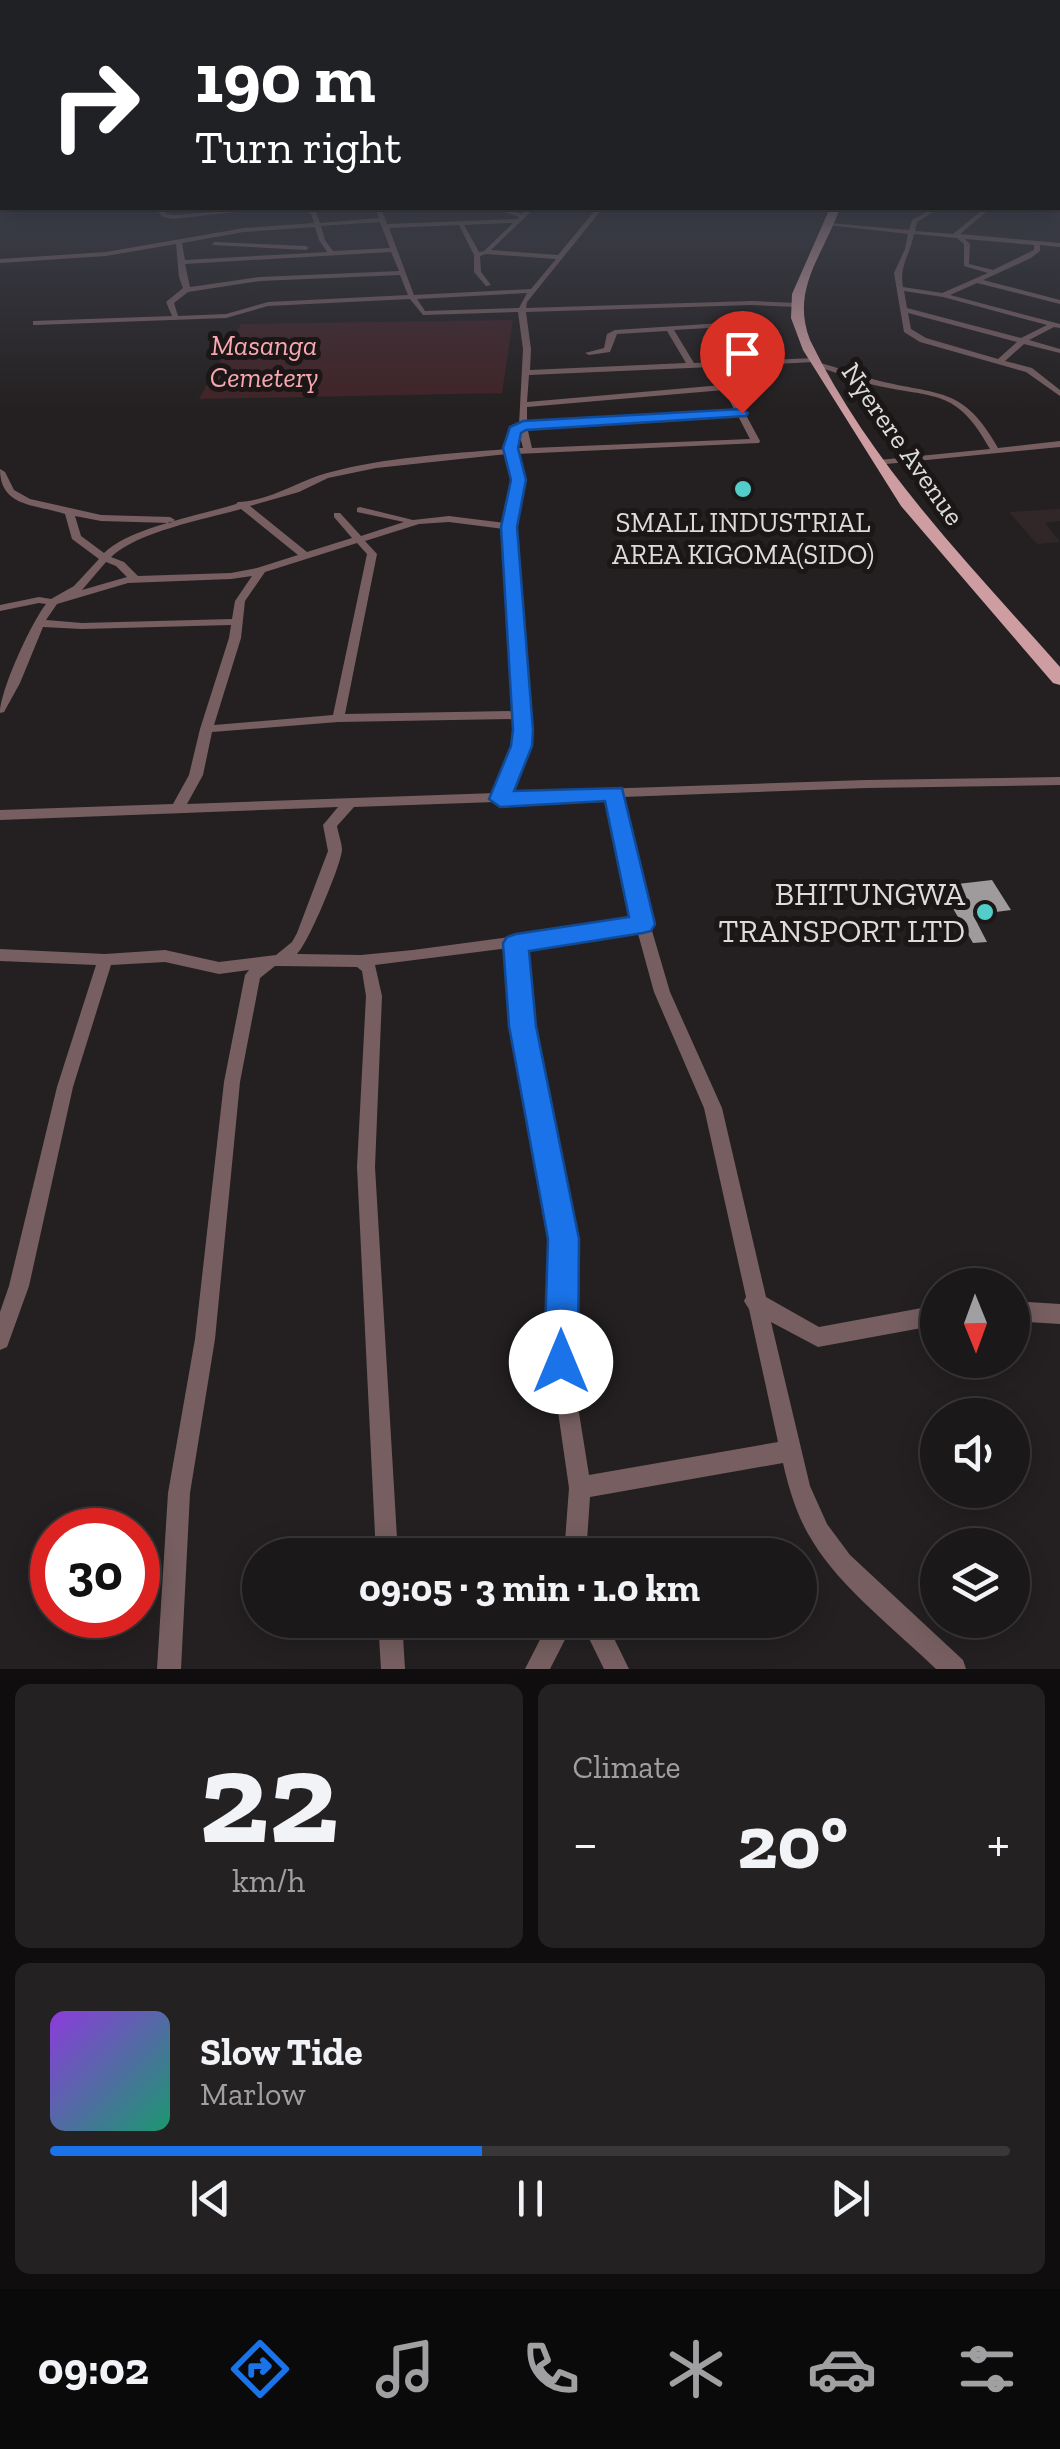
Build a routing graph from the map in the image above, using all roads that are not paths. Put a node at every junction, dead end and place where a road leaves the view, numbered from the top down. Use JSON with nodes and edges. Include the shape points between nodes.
{"nodes":[{"id":1,"x":62,"y":257,"type":"edge"},
{"id":2,"x":181,"y":257,"type":"edge"},
{"id":3,"x":250,"y":257,"type":"edge"},
{"id":4,"x":397,"y":257,"type":"edge"},
{"id":5,"x":483,"y":257,"type":"edge"},
{"id":6,"x":558,"y":257,"type":"edge"},
{"id":7,"x":814,"y":257,"type":"edge"},
{"id":8,"x":903,"y":257,"type":"edge"},
{"id":9,"x":966,"y":257,"type":"edge"},
{"id":10,"x":1028,"y":257,"type":"edge"},
{"id":11,"x":0,"y":261,"type":"edge"},
{"id":12,"x":182,"y":262,"type":"junction"},
{"id":13,"x":403,"y":273,"type":"junction"},
{"id":14,"x":992,"y":273,"type":"junction"},
{"id":15,"x":975,"y":280,"type":"junction"},
{"id":16,"x":487,"y":286,"type":"junction"},
{"id":17,"x":902,"y":289,"type":"junction"},
{"id":18,"x":186,"y":290,"type":"junction"},
{"id":19,"x":533,"y":291,"type":"junction"},
{"id":20,"x":411,"y":295,"type":"junction"},
{"id":21,"x":943,"y":295,"type":"junction"},
{"id":22,"x":1060,"y":302,"type":"edge"},
{"id":23,"x":796,"y":304,"type":"junction"},
{"id":24,"x":905,"y":310,"type":"junction"},
{"id":25,"x":521,"y":311,"type":"junction"},
{"id":26,"x":175,"y":315,"type":"junction"},
{"id":27,"x":36,"y":323,"type":"dead end"},
{"id":28,"x":722,"y":325,"type":"dead end"},
{"id":29,"x":1057,"y":325,"type":"edge"},
{"id":30,"x":669,"y":328,"type":"junction"},
{"id":31,"x":1022,"y":341,"type":"junction"},
{"id":32,"x":1060,"y":351,"type":"edge"},
{"id":33,"x":589,"y":353,"type":"dead end"},
{"id":34,"x":1001,"y":360,"type":"junction"},
{"id":35,"x":816,"y":362,"type":"junction"},
{"id":36,"x":691,"y":365,"type":"junction"},
{"id":37,"x":715,"y":365,"type":"junction"},
{"id":38,"x":526,"y":373,"type":"junction"},
{"id":39,"x":727,"y":387,"type":"junction"},
{"id":40,"x":1060,"y":394,"type":"edge"},
{"id":41,"x":525,"y":405,"type":"junction"},
{"id":42,"x":742,"y":413,"type":"junction"},
{"id":43,"x":608,"y":420,"type":"junction"},
{"id":44,"x":523,"y":426,"type":"junction"},
{"id":45,"x":1060,"y":444,"type":"edge"},
{"id":46,"x":630,"y":447,"type":"junction"},
{"id":47,"x":529,"y":452,"type":"junction"},
{"id":48,"x":996,"y":452,"type":"junction"},
{"id":49,"x":511,"y":453,"type":"junction"},
{"id":50,"x":879,"y":463,"type":"junction"},
{"id":51,"x":0,"y":472,"type":"edge"},
{"id":52,"x":241,"y":504,"type":"junction"},
{"id":53,"x":360,"y":510,"type":"dead end"},
{"id":54,"x":70,"y":512,"type":"junction"},
{"id":55,"x":337,"y":515,"type":"dead end"},
{"id":56,"x":191,"y":520,"type":"junction"},
{"id":57,"x":418,"y":521,"type":"junction"},
{"id":58,"x":509,"y":527,"type":"junction"},
{"id":59,"x":356,"y":539,"type":"junction"},
{"id":60,"x":118,"y":546,"type":"junction"},
{"id":61,"x":94,"y":547,"type":"junction"},
{"id":62,"x":306,"y":557,"type":"junction"},
{"id":63,"x":104,"y":558,"type":"junction"},
{"id":64,"x":261,"y":570,"type":"junction"},
{"id":65,"x":136,"y":580,"type":"junction"},
{"id":66,"x":53,"y":602,"type":"junction"},
{"id":67,"x":0,"y":608,"type":"edge"},
{"id":68,"x":237,"y":622,"type":"junction"},
{"id":69,"x":40,"y":623,"type":"junction"},
{"id":70,"x":1060,"y":679,"type":"edge"},
{"id":71,"x":0,"y":709,"type":"edge"},
{"id":72,"x":522,"y":715,"type":"junction"},
{"id":73,"x":338,"y":718,"type":"junction"},
{"id":74,"x":206,"y":729,"type":"junction"},
{"id":75,"x":1060,"y":781,"type":"edge"},
{"id":76,"x":614,"y":793,"type":"junction"},
{"id":77,"x":500,"y":799,"type":"junction"},
{"id":78,"x":349,"y":804,"type":"junction"},
{"id":79,"x":177,"y":810,"type":"junction"},
{"id":80,"x":0,"y":815,"type":"edge"},
{"id":81,"x":643,"y":924,"type":"junction"},
{"id":82,"x":516,"y":943,"type":"junction"},
{"id":83,"x":0,"y":955,"type":"edge"},
{"id":84,"x":106,"y":960,"type":"junction"},
{"id":85,"x":361,"y":961,"type":"junction"},
{"id":86,"x":274,"y":962,"type":"junction"},
{"id":87,"x":754,"y":1300,"type":"junction"},
{"id":88,"x":1030,"y":1312,"type":"edge"},
{"id":89,"x":1060,"y":1314,"type":"edge"},
{"id":90,"x":920,"y":1318,"type":"edge"},
{"id":91,"x":0,"y":1340,"type":"edge"},
{"id":92,"x":788,"y":1452,"type":"junction"},
{"id":93,"x":580,"y":1488,"type":"junction"},
{"id":94,"x":386,"y":1538,"type":"edge"},
{"id":95,"x":576,"y":1538,"type":"edge"},
{"id":96,"x":391,"y":1638,"type":"edge"},
{"id":97,"x":553,"y":1638,"type":"edge"},
{"id":98,"x":601,"y":1638,"type":"edge"},
{"id":99,"x":169,"y":1669,"type":"edge"},
{"id":100,"x":393,"y":1669,"type":"edge"},
{"id":101,"x":537,"y":1669,"type":"edge"},
{"id":102,"x":617,"y":1669,"type":"edge"},
{"id":103,"x":954,"y":1669,"type":"edge"}],
"edges":[{"from":1,"to":11,"type":"street"},
{"from":2,"to":12,"type":"street"},
{"from":3,"to":12,"type":"street"},
{"from":4,"to":13,"type":"street"},
{"from":5,"to":16,"type":"street"},
{"from":6,"to":19,"type":"street"},
{"from":7,"to":23,"type":"main road"},
{"from":8,"to":17,"type":"street","via":[[897,273]]},
{"from":9,"to":14,"type":"street","via":[[966,265]]},
{"from":10,"to":14,"type":"street"},
{"from":12,"to":18,"type":"street"},
{"from":13,"to":18,"type":"street"},
{"from":13,"to":20,"type":"street"},
{"from":14,"to":15,"type":"street"},
{"from":15,"to":21,"type":"street"},
{"from":15,"to":22,"type":"street"},
{"from":16,"to":19,"type":"street"},
{"from":16,"to":20,"type":"street"},
{"from":17,"to":21,"type":"street"},
{"from":17,"to":24,"type":"street"},
{"from":18,"to":26,"type":"street","via":[[170,302]]},
{"from":19,"to":25,"type":"street"},
{"from":20,"to":25,"type":"street","via":[[423,313]]},
{"from":20,"to":26,"type":"street","via":[[258,305],[226,316]]},
{"from":21,"to":29,"type":"street"},
{"from":23,"to":25,"type":"street"},
{"from":23,"to":35,"type":"main road","name":"Nyerere Avenue"},
{"from":24,"to":31,"type":"street"},
{"from":24,"to":34,"type":"street","via":[[904,326],[916,338]]},
{"from":25,"to":38,"type":"street"},
{"from":26,"to":27,"type":"street"},
{"from":28,"to":30,"type":"street"},
{"from":29,"to":31,"type":"street"},
{"from":30,"to":33,"type":"street","via":[[615,332],[607,350]]},
{"from":30,"to":36,"type":"street"},
{"from":31,"to":32,"type":"street"},
{"from":31,"to":34,"type":"street"},
{"from":34,"to":40,"type":"street","via":[[1029,370]]},
{"from":35,"to":37,"type":"street"},
{"from":35,"to":48,"type":"street","via":[[872,382],[950,396],[970,411]]},
{"from":35,"to":50,"type":"main road","name":"Nyerere Avenue"},
{"from":36,"to":37,"type":"street"},
{"from":36,"to":38,"type":"street"},
{"from":37,"to":39,"type":"street"},
{"from":38,"to":41,"type":"street"},
{"from":39,"to":41,"type":"street"},
{"from":39,"to":42,"type":"street"},
{"from":41,"to":44,"type":"street"},
{"from":42,"to":43,"type":"street"},
{"from":42,"to":46,"type":"street","via":[[756,441]]},
{"from":43,"to":44,"type":"street"},
{"from":43,"to":46,"type":"street"},
{"from":44,"to":47,"type":"street"},
{"from":44,"to":49,"type":"street","via":[[515,430]]},
{"from":45,"to":48,"type":"street"},
{"from":46,"to":47,"type":"street"},
{"from":47,"to":49,"type":"street"},
{"from":48,"to":50,"type":"street"},
{"from":49,"to":52,"type":"street","via":[[363,466]]},
{"from":49,"to":58,"type":"street","via":[[519,480]]},
{"from":50,"to":70,"type":"main road","name":"Nyerere Avenue","via":[[934,538]]},
{"from":51,"to":54,"type":"street","via":[[15,498]]},
{"from":52,"to":56,"type":"street"},
{"from":52,"to":62,"type":"street"},
{"from":53,"to":57,"type":"street"},
{"from":54,"to":56,"type":"street"},
{"from":54,"to":61,"type":"street","via":[[76,536]]},
{"from":55,"to":59,"type":"street"},
{"from":56,"to":60,"type":"street"},
{"from":57,"to":58,"type":"street"},
{"from":57,"to":59,"type":"street"},
{"from":58,"to":72,"type":"street"},
{"from":59,"to":62,"type":"street"},
{"from":59,"to":73,"type":"street","via":[[372,554],[371,568]]},
{"from":60,"to":61,"type":"street"},
{"from":60,"to":63,"type":"street"},
{"from":61,"to":63,"type":"street"},
{"from":62,"to":64,"type":"street"},
{"from":63,"to":65,"type":"street"},
{"from":63,"to":66,"type":"street","via":[[78,588]]},
{"from":64,"to":65,"type":"street"},
{"from":64,"to":68,"type":"street","via":[[246,588]]},
{"from":65,"to":66,"type":"street"},
{"from":66,"to":67,"type":"street"},
{"from":66,"to":69,"type":"street"},
{"from":68,"to":69,"type":"street"},
{"from":68,"to":74,"type":"street"},
{"from":69,"to":71,"type":"street"},
{"from":72,"to":73,"type":"street"},
{"from":72,"to":77,"type":"street","via":[[521,746]]},
{"from":73,"to":74,"type":"street"},
{"from":74,"to":79,"type":"street","via":[[196,774]]},
{"from":75,"to":76,"type":"street"},
{"from":76,"to":77,"type":"street"},
{"from":76,"to":81,"type":"street"},
{"from":77,"to":78,"type":"street"},
{"from":78,"to":79,"type":"street"},
{"from":78,"to":86,"type":"street","via":[[330,825],[334,851],[304,934]]},
{"from":79,"to":80,"type":"street"},
{"from":81,"to":82,"type":"street"},
{"from":81,"to":87,"type":"street","via":[[668,1010],[713,1108]]},
{"from":82,"to":85,"type":"street"},
{"from":82,"to":93,"type":"street","via":[[523,1026],[564,1239],[561,1362]]},
{"from":83,"to":84,"type":"street"},
{"from":84,"to":86,"type":"street","via":[[165,956],[219,968]]},
{"from":84,"to":91,"type":"street","via":[[65,1087]]},
{"from":85,"to":86,"type":"street"},
{"from":85,"to":94,"type":"street","via":[[369,968],[374,996],[366,1167]]},
{"from":86,"to":99,"type":"street","via":[[253,975],[232,1082],[205,1339],[179,1493]]},
{"from":87,"to":90,"type":"street","via":[[818,1337]]},
{"from":87,"to":92,"type":"street"},
{"from":88,"to":89,"type":"street"},
{"from":92,"to":93,"type":"street"},
{"from":92,"to":103,"type":"street","via":[[819,1532],[842,1563]]},
{"from":93,"to":95,"type":"street"},
{"from":96,"to":100,"type":"street"},
{"from":97,"to":101,"type":"street"},
{"from":98,"to":102,"type":"street"}]}
